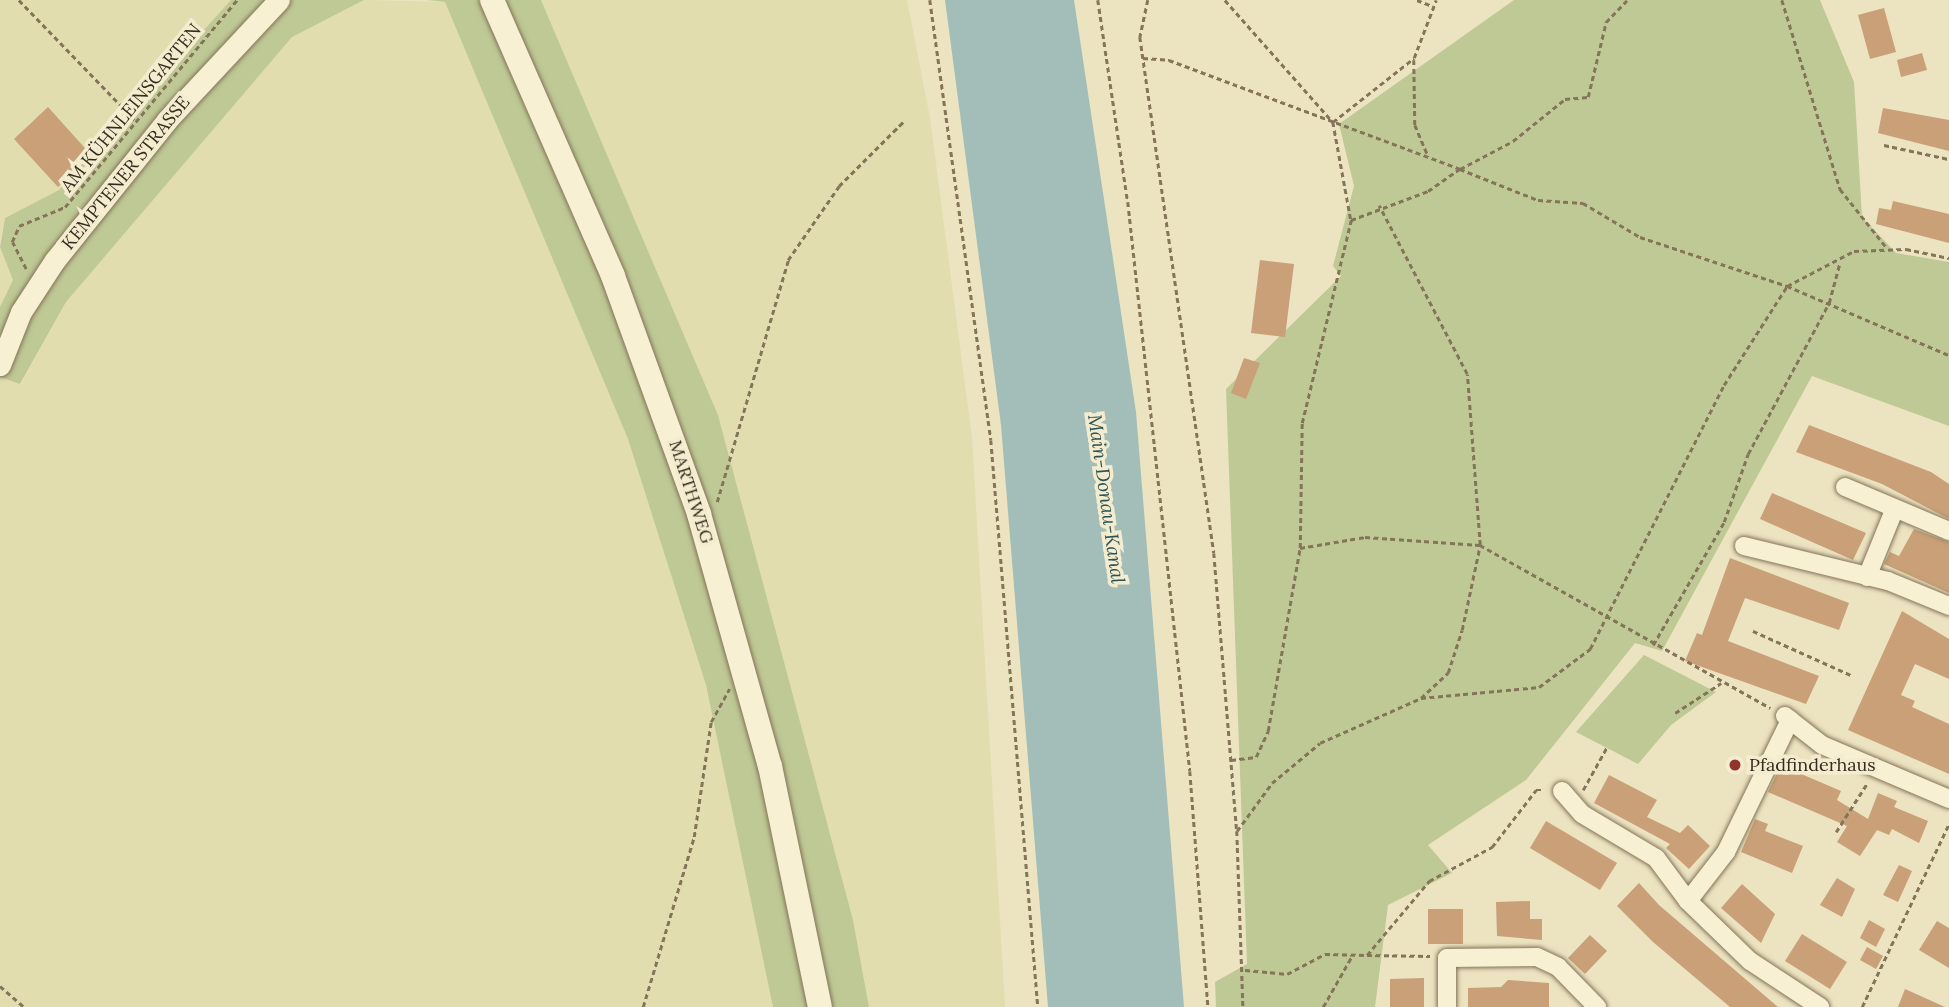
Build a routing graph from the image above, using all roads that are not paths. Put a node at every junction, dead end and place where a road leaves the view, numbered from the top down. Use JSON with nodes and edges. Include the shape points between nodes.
{"nodes":[{"id":1,"x":279,"y":0,"type":"edge"},
{"id":2,"x":492,"y":0,"type":"edge"},
{"id":3,"x":0,"y":365,"type":"edge"},
{"id":4,"x":1845,"y":487,"type":"dead end"},
{"id":5,"x":1895,"y":508,"type":"junction"},
{"id":6,"x":1949,"y":531,"type":"edge"},
{"id":7,"x":1744,"y":545,"type":"dead end"},
{"id":8,"x":1867,"y":577,"type":"junction"},
{"id":9,"x":1949,"y":606,"type":"edge"},
{"id":10,"x":1562,"y":791,"type":"road end"},
{"id":11,"x":1949,"y":799,"type":"edge"},
{"id":12,"x":1688,"y":901,"type":"junction"},
{"id":13,"x":820,"y":1007,"type":"edge"},
{"id":14,"x":1447,"y":1007,"type":"edge"},
{"id":15,"x":1597,"y":1007,"type":"edge"},
{"id":16,"x":1820,"y":1007,"type":"edge"}],
"edges":[{"from":1,"to":3,"type":"street","name":"KEMPTENER STRASSE","via":[[161,127],[38,284]]},
{"from":2,"to":13,"type":"main road","name":"MARTHWEG","via":[[638,338],[747,676]]},
{"from":4,"to":5,"type":"street"},
{"from":5,"to":6,"type":"street"},
{"from":5,"to":8,"type":"street"},
{"from":7,"to":8,"type":"street"},
{"from":8,"to":9,"type":"street"},
{"from":10,"to":12,"type":"street","via":[[1573,807],[1656,858]]},
{"from":11,"to":12,"type":"street","via":[[1822,745],[1787,718],[1726,852]]},
{"from":12,"to":16,"type":"street","via":[[1750,961]]},
{"from":14,"to":15,"type":"street","via":[[1447,958],[1537,957],[1558,967]]}]}
